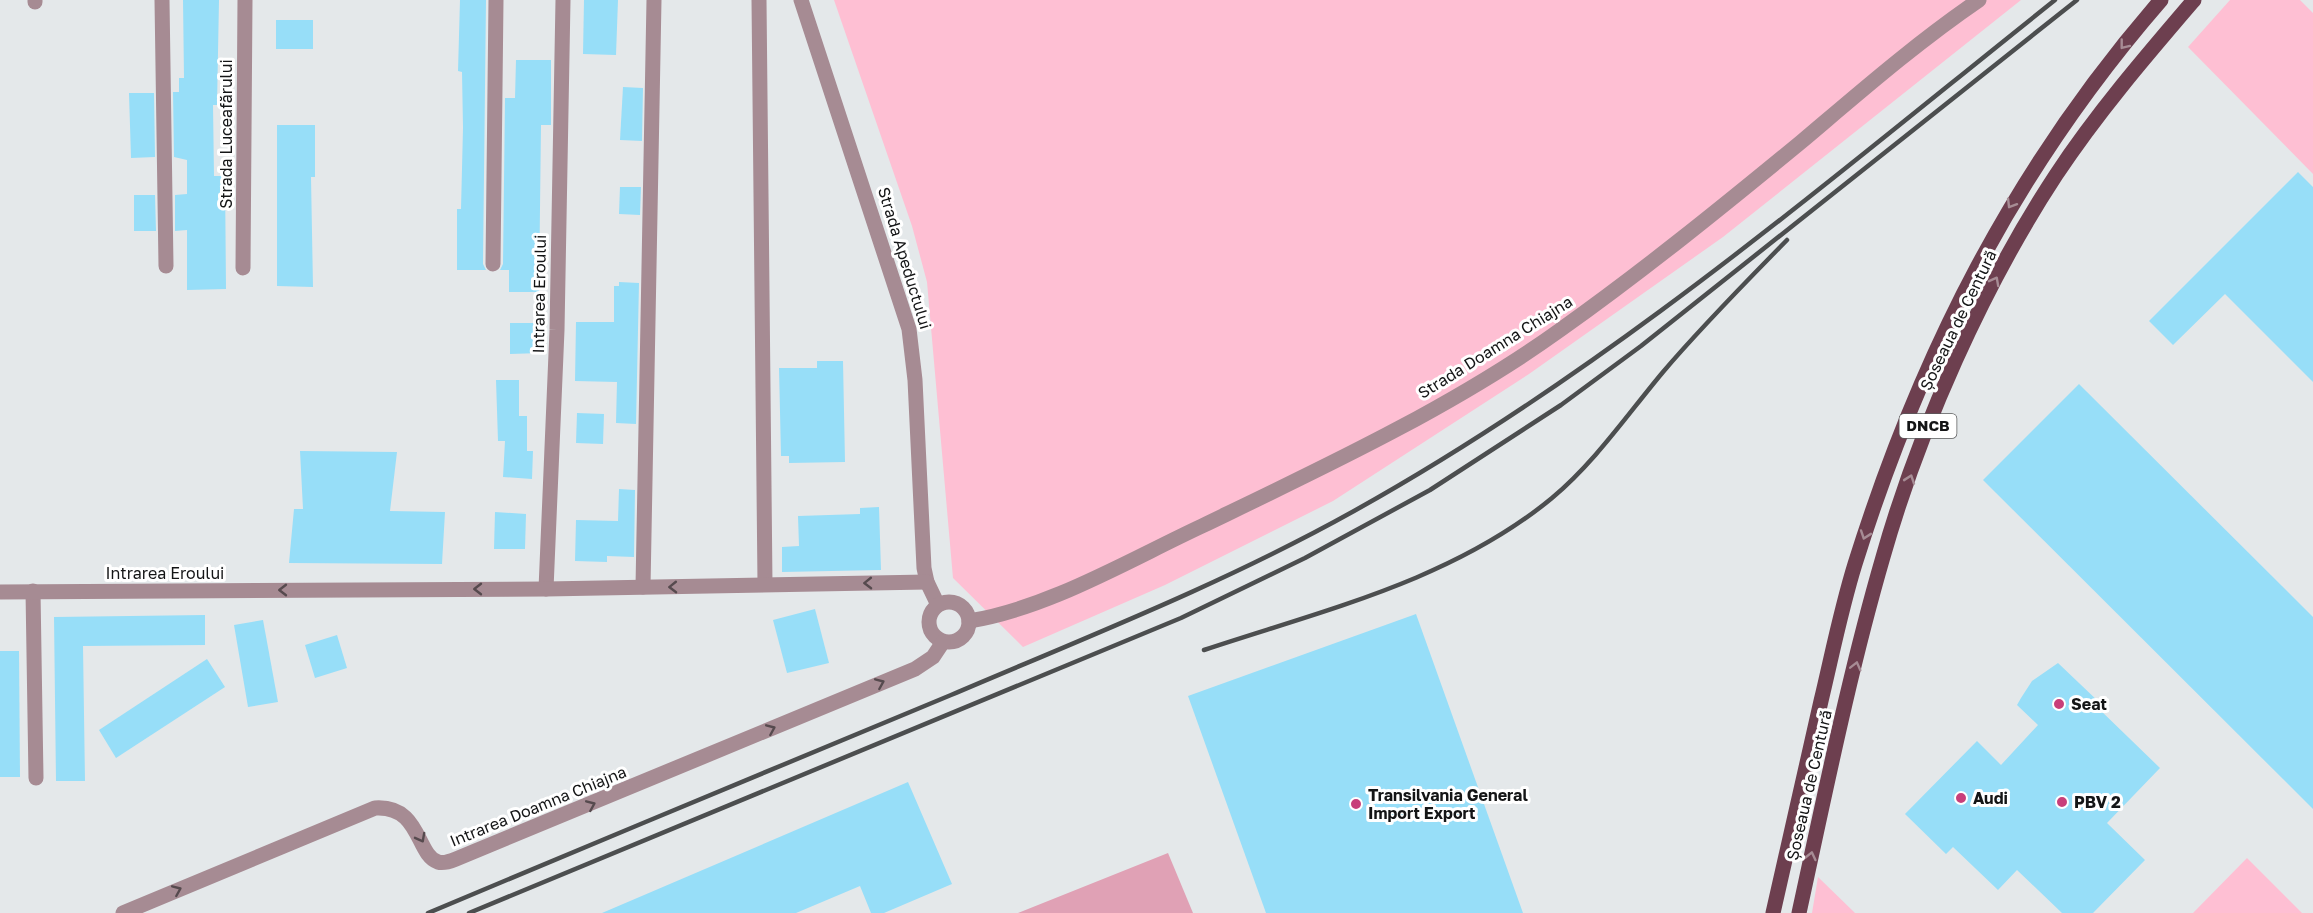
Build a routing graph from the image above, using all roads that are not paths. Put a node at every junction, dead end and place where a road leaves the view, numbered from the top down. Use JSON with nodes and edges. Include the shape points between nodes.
{"nodes":[{"id":1,"x":162,"y":0,"type":"edge"},
{"id":2,"x":245,"y":0,"type":"edge"},
{"id":3,"x":496,"y":0,"type":"edge"},
{"id":4,"x":563,"y":0,"type":"edge"},
{"id":5,"x":654,"y":0,"type":"edge"},
{"id":6,"x":759,"y":0,"type":"edge"},
{"id":7,"x":801,"y":0,"type":"edge"},
{"id":8,"x":1979,"y":0,"type":"edge"},
{"id":9,"x":2161,"y":0,"type":"edge"},
{"id":10,"x":2194,"y":0,"type":"edge"},
{"id":11,"x":493,"y":264,"type":"dead end"},
{"id":12,"x":165,"y":266,"type":"dead end"},
{"id":13,"x":243,"y":268,"type":"dead end"},
{"id":14,"x":927,"y":582,"type":"junction"},
{"id":15,"x":765,"y":584,"type":"junction"},
{"id":16,"x":643,"y":587,"type":"junction"},
{"id":17,"x":546,"y":589,"type":"junction"},
{"id":18,"x":33,"y":591,"type":"junction"},
{"id":19,"x":0,"y":592,"type":"edge"},
{"id":20,"x":938,"y":605,"type":"junction"},
{"id":21,"x":969,"y":621,"type":"junction"},
{"id":22,"x":943,"y":642,"type":"junction"},
{"id":23,"x":36,"y":778,"type":"dead end"},
{"id":24,"x":123,"y":913,"type":"edge"},
{"id":25,"x":1773,"y":913,"type":"edge"},
{"id":26,"x":1799,"y":913,"type":"edge"}],
"edges":[{"from":1,"to":12,"type":"street"},
{"from":2,"to":13,"type":"street","name":"Strada Luceafărului"},
{"from":3,"to":11,"type":"street"},
{"from":4,"to":17,"type":"street","name":"Intrarea Eroului","via":[[557,330]]},
{"from":5,"to":16,"type":"street"},
{"from":6,"to":15,"type":"street"},
{"from":7,"to":14,"type":"street","name":"Strada Apeductului","via":[[909,328]]},
{"from":8,"to":21,"type":"street","name":"Strada Doamna Chiajna","via":[[1921,42],[1612,292],[1487,376],[1304,477],[1114,568],[1015,610]]},
{"from":9,"to":25,"type":"main road","name":"Șoseaua de Centură","number":"DNCB","one_way":true,"via":[[2035,164],[1947,322],[1900,431],[1842,610]]},
{"from":26,"to":10,"type":"main road","name":"Șoseaua de Centură","number":"DNCB","one_way":true,"via":[[1883,556],[1932,414],[1981,308],[2056,174]]},
{"from":14,"to":15,"type":"street","name":"Intrarea Eroului","one_way":true},
{"from":14,"to":20,"type":"street","name":"Strada Apeductului"},
{"from":15,"to":16,"type":"street","name":"Intrarea Eroului","one_way":true},
{"from":16,"to":17,"type":"street","name":"Intrarea Eroului"},
{"from":17,"to":18,"type":"street","name":"Intrarea Eroului","one_way":true},
{"from":18,"to":19,"type":"street","name":"Intrarea Eroului"},
{"from":18,"to":23,"type":"street"},
{"from":20,"to":21,"type":"street","via":[[949,602],[961,606]]},
{"from":20,"to":22,"type":"street","via":[[929,622],[933,634]]},
{"from":21,"to":22,"type":"street","via":[[961,638]]},
{"from":24,"to":22,"type":"street","name":"Intrarea Doamna Chiajna","one_way":true,"via":[[375,808],[387,807],[411,823],[439,863],[456,860],[915,669],[933,657]]}]}
